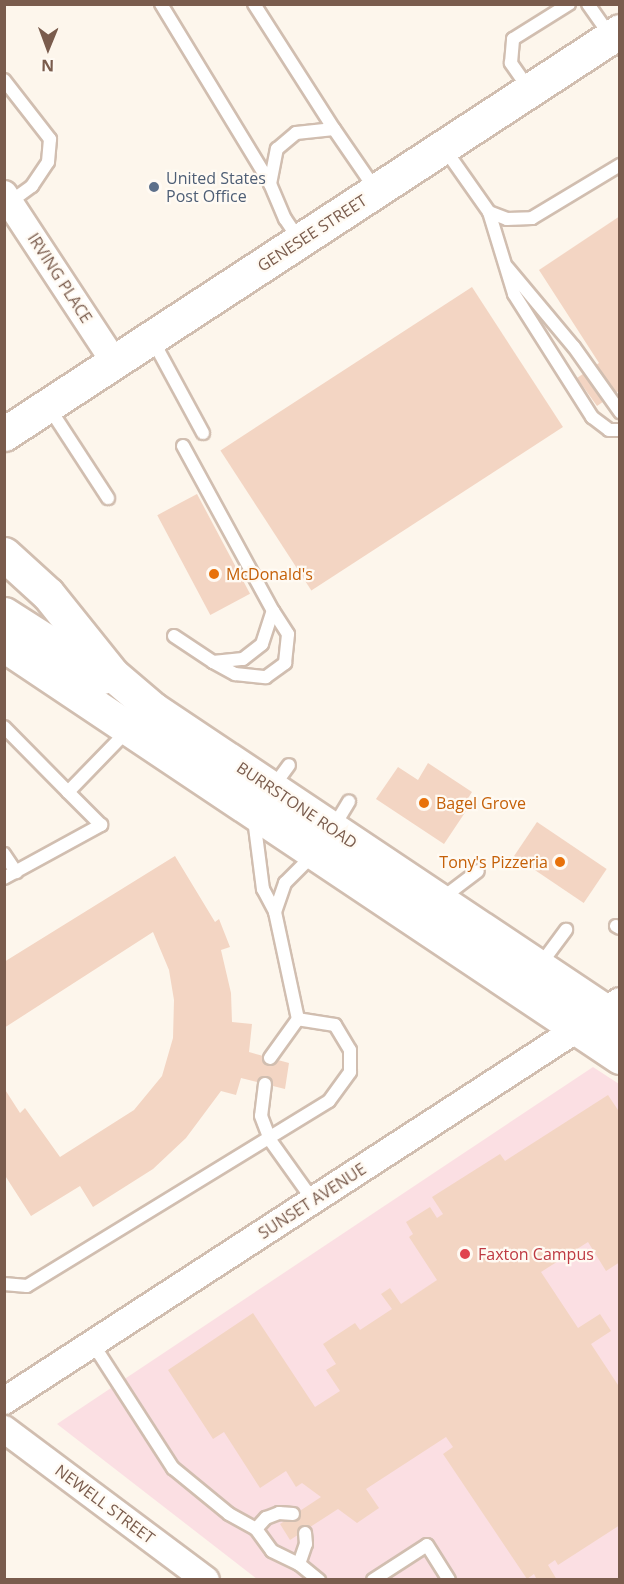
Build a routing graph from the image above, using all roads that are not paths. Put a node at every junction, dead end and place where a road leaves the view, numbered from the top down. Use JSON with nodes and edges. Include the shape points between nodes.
{"nodes":[{"id":1,"x":161,"y":4,"type":"edge"},
{"id":2,"x":254,"y":4,"type":"edge"},
{"id":3,"x":569,"y":4,"type":"edge"},
{"id":4,"x":588,"y":4,"type":"edge"},
{"id":5,"x":615,"y":33,"type":"edge"},
{"id":6,"x":4,"y":80,"type":"edge"},
{"id":7,"x":530,"y":90,"type":"junction"},
{"id":8,"x":334,"y":129,"type":"junction"},
{"id":9,"x":444,"y":147,"type":"junction"},
{"id":10,"x":620,"y":165,"type":"edge"},
{"id":11,"x":270,"y":184,"type":"junction"},
{"id":12,"x":376,"y":191,"type":"junction"},
{"id":13,"x":7,"y":198,"type":"edge"},
{"id":14,"x":489,"y":212,"type":"junction"},
{"id":15,"x":300,"y":241,"type":"junction"},
{"id":16,"x":501,"y":259,"type":"junction"},
{"id":17,"x":152,"y":339,"type":"junction"},
{"id":18,"x":115,"y":363,"type":"junction"},
{"id":19,"x":48,"y":406,"type":"junction"},
{"id":20,"x":620,"y":412,"type":"edge"},
{"id":21,"x":620,"y":430,"type":"edge"},
{"id":22,"x":203,"y":433,"type":"dead end"},
{"id":23,"x":4,"y":434,"type":"edge"},
{"id":24,"x":183,"y":446,"type":"dead end"},
{"id":25,"x":108,"y":498,"type":"dead end"},
{"id":26,"x":4,"y":554,"type":"edge"},
{"id":27,"x":273,"y":610,"type":"junction"},
{"id":28,"x":4,"y":614,"type":"edge"},
{"id":29,"x":174,"y":636,"type":"dead end"},
{"id":30,"x":4,"y":645,"type":"edge"},
{"id":31,"x":213,"y":662,"type":"junction"},
{"id":32,"x":141,"y":719,"type":"junction"},
{"id":33,"x":4,"y":727,"type":"edge"},
{"id":34,"x":69,"y":792,"type":"junction"},
{"id":35,"x":268,"y":793,"type":"junction"},
{"id":36,"x":349,"y":801,"type":"dead end"},
{"id":37,"x":324,"y":841,"type":"junction"},
{"id":38,"x":4,"y":854,"type":"edge"},
{"id":39,"x":478,"y":871,"type":"dead end"},
{"id":40,"x":10,"y":875,"type":"edge"},
{"id":41,"x":275,"y":912,"type":"junction"},
{"id":42,"x":431,"y":913,"type":"junction"},
{"id":43,"x":566,"y":930,"type":"dead end"},
{"id":44,"x":538,"y":967,"type":"junction"},
{"id":45,"x":614,"y":1011,"type":"edge"},
{"id":46,"x":298,"y":1018,"type":"junction"},
{"id":47,"x":576,"y":1029,"type":"junction"},
{"id":48,"x":620,"y":1057,"type":"edge"},
{"id":49,"x":270,"y":1058,"type":"dead end"},
{"id":50,"x":265,"y":1084,"type":"dead end"},
{"id":51,"x":270,"y":1140,"type":"junction"},
{"id":52,"x":313,"y":1200,"type":"junction"},
{"id":53,"x":4,"y":1284,"type":"edge"},
{"id":54,"x":93,"y":1344,"type":"junction"},
{"id":55,"x":4,"y":1401,"type":"edge"},
{"id":56,"x":4,"y":1429,"type":"edge"},
{"id":57,"x":293,"y":1514,"type":"dead end"},
{"id":58,"x":256,"y":1529,"type":"junction"},
{"id":59,"x":305,"y":1533,"type":"dead end"},
{"id":60,"x":300,"y":1563,"type":"junction"},
{"id":61,"x":206,"y":1580,"type":"edge"},
{"id":62,"x":319,"y":1580,"type":"edge"},
{"id":63,"x":374,"y":1580,"type":"edge"},
{"id":64,"x":449,"y":1580,"type":"edge"}],
"edges":[{"from":1,"to":11,"type":"lane"},
{"from":2,"to":8,"type":"lane"},
{"from":3,"to":7,"type":"lane","via":[[513,39],[511,63]]},
{"from":4,"to":5,"type":"lane"},
{"from":5,"to":7,"type":"street","name":"GENESEE STREET"},
{"from":6,"to":13,"type":"lane","via":[[50,139],[48,162],[32,186]]},
{"from":7,"to":9,"type":"street","name":"GENESEE STREET"},
{"from":8,"to":11,"type":"lane","via":[[296,133],[277,149]]},
{"from":8,"to":12,"type":"lane"},
{"from":9,"to":12,"type":"street","name":"GENESEE STREET"},
{"from":9,"to":14,"type":"lane"},
{"from":10,"to":14,"type":"lane","via":[[532,218],[507,219]]},
{"from":11,"to":15,"type":"lane","via":[[285,219]]},
{"from":12,"to":15,"type":"street","name":"GENESEE STREET"},
{"from":13,"to":18,"type":"street","name":"IRVING PLACE"},
{"from":14,"to":16,"type":"lane"},
{"from":15,"to":17,"type":"street","name":"GENESEE STREET"},
{"from":16,"to":20,"type":"lane","via":[[574,347]]},
{"from":16,"to":21,"type":"lane","via":[[514,294],[592,417],[609,430]]},
{"from":17,"to":18,"type":"street","name":"GENESEE STREET"},
{"from":17,"to":22,"type":"lane"},
{"from":18,"to":19,"type":"street","name":"GENESEE STREET"},
{"from":19,"to":23,"type":"street","name":"GENESEE STREET"},
{"from":19,"to":25,"type":"lane"},
{"from":24,"to":27,"type":"lane"},
{"from":26,"to":32,"type":"street","name":"BURRSTONE ROAD","via":[[48,594],[112,674]]},
{"from":27,"to":31,"type":"lane","via":[[262,644],[243,659]]},
{"from":27,"to":31,"type":"lane","via":[[288,634],[285,663],[266,677],[235,674]]},
{"from":28,"to":32,"type":"street"},
{"from":29,"to":31,"type":"lane"},
{"from":30,"to":32,"type":"street","name":"BURRSTONE ROAD"},
{"from":32,"to":34,"type":"lane"},
{"from":32,"to":35,"type":"street","name":"BURRSTONE ROAD"},
{"from":33,"to":34,"type":"lane"},
{"from":34,"to":40,"type":"lane","via":[[101,825]]},
{"from":35,"to":37,"type":"street","name":"BURRSTONE ROAD"},
{"from":35,"to":41,"type":"lane","via":[[263,890]]},
{"from":36,"to":37,"type":"lane"},
{"from":37,"to":41,"type":"lane","via":[[285,884]]},
{"from":37,"to":42,"type":"street","name":"BURRSTONE ROAD"},
{"from":38,"to":40,"type":"lane"},
{"from":39,"to":42,"type":"lane"},
{"from":41,"to":46,"type":"lane"},
{"from":42,"to":44,"type":"street","name":"BURRSTONE ROAD"},
{"from":42,"to":47,"type":"street","name":"BURRSTONE ROAD"},
{"from":43,"to":44,"type":"lane"},
{"from":44,"to":45,"type":"street","name":"BURRSTONE ROAD"},
{"from":45,"to":47,"type":"street","name":"SUNSET AVENUE"},
{"from":46,"to":49,"type":"lane"},
{"from":46,"to":51,"type":"lane","via":[[335,1025],[350,1050],[350,1072],[329,1101]]},
{"from":47,"to":48,"type":"street","name":"BURRSTONE ROAD"},
{"from":47,"to":52,"type":"street","name":"SUNSET AVENUE"},
{"from":50,"to":51,"type":"lane","via":[[261,1116]]},
{"from":51,"to":52,"type":"lane"},
{"from":51,"to":53,"type":"lane","via":[[27,1286]]},
{"from":52,"to":54,"type":"street","name":"SUNSET AVENUE"},
{"from":54,"to":55,"type":"street","name":"SUNSET AVENUE"},
{"from":54,"to":58,"type":"lane","via":[[173,1468],[229,1514]]},
{"from":56,"to":61,"type":"street","name":"NEWELL STREET"},
{"from":57,"to":58,"type":"lane","via":[[279,1513]]},
{"from":58,"to":60,"type":"lane","via":[[272,1551]]},
{"from":59,"to":60,"type":"lane"},
{"from":60,"to":62,"type":"lane"},
{"from":63,"to":64,"type":"lane","via":[[427,1545]]}]}
